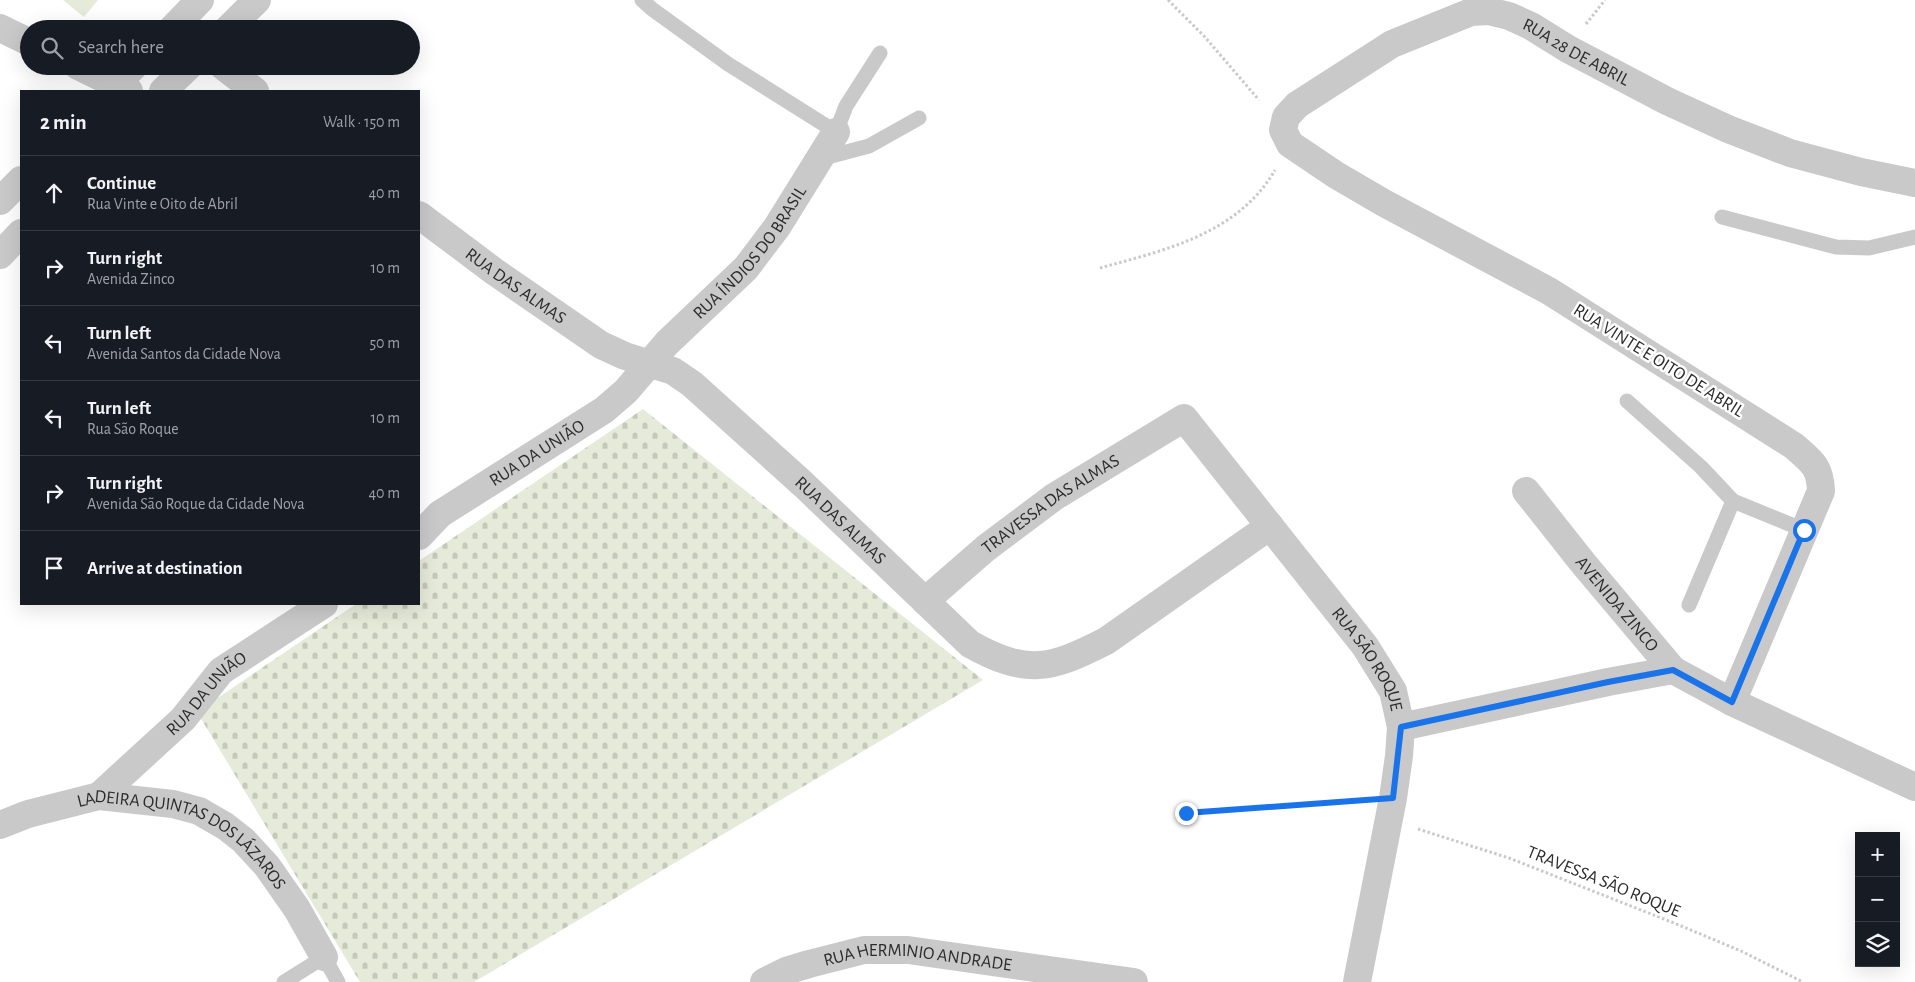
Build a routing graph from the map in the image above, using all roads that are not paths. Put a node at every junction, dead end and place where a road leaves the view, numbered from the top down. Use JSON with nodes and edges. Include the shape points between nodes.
{"nodes":[{"id":1,"x":200,"y":0,"type":"edge"},
{"id":2,"x":257,"y":0,"type":"edge"},
{"id":3,"x":642,"y":0,"type":"edge"},
{"id":4,"x":181,"y":20,"type":"edge"},
{"id":5,"x":237,"y":20,"type":"edge"},
{"id":6,"x":0,"y":28,"type":"edge"},
{"id":7,"x":20,"y":38,"type":"edge"},
{"id":8,"x":880,"y":54,"type":"dead end"},
{"id":9,"x":101,"y":75,"type":"edge"},
{"id":10,"x":180,"y":75,"type":"edge"},
{"id":11,"x":235,"y":75,"type":"edge"},
{"id":12,"x":122,"y":83,"type":"edge"},
{"id":13,"x":164,"y":90,"type":"edge"},
{"id":14,"x":255,"y":90,"type":"edge"},
{"id":15,"x":919,"y":118,"type":"dead end"},
{"id":16,"x":836,"y":132,"type":"junction"},
{"id":17,"x":1287,"y":137,"type":"joint"},
{"id":18,"x":820,"y":159,"type":"junction"},
{"id":19,"x":20,"y":181,"type":"edge"},
{"id":20,"x":1915,"y":184,"type":"edge"},
{"id":21,"x":0,"y":201,"type":"edge"},
{"id":22,"x":420,"y":216,"type":"edge"},
{"id":23,"x":1722,"y":217,"type":"dead end"},
{"id":24,"x":20,"y":235,"type":"edge"},
{"id":25,"x":1915,"y":237,"type":"edge"},
{"id":26,"x":0,"y":255,"type":"edge"},
{"id":27,"x":650,"y":362,"type":"junction"},
{"id":28,"x":1627,"y":401,"type":"dead end"},
{"id":29,"x":1184,"y":418,"type":"joint"},
{"id":30,"x":1526,"y":491,"type":"dead end"},
{"id":31,"x":1732,"y":502,"type":"junction"},
{"id":32,"x":1270,"y":526,"type":"junction"},
{"id":33,"x":1804,"y":530,"type":"junction"},
{"id":34,"x":420,"y":535,"type":"edge"},
{"id":35,"x":925,"y":601,"type":"junction"},
{"id":36,"x":322,"y":605,"type":"edge"},
{"id":37,"x":1689,"y":605,"type":"dead end"},
{"id":38,"x":1673,"y":670,"type":"junction"},
{"id":39,"x":1732,"y":702,"type":"junction"},
{"id":40,"x":1401,"y":727,"type":"junction"},
{"id":41,"x":1915,"y":787,"type":"edge"},
{"id":42,"x":99,"y":796,"type":"junction"},
{"id":43,"x":0,"y":825,"type":"edge"},
{"id":44,"x":324,"y":957,"type":"junction"},
{"id":45,"x":284,"y":982,"type":"edge"},
{"id":46,"x":338,"y":982,"type":"edge"},
{"id":47,"x":764,"y":982,"type":"edge"},
{"id":48,"x":1134,"y":982,"type":"edge"},
{"id":49,"x":1357,"y":982,"type":"edge"}],
"edges":[{"from":1,"to":4,"type":"street"},
{"from":2,"to":5,"type":"street"},
{"from":3,"to":16,"type":"lane","via":[[728,64]]},
{"from":6,"to":7,"type":"street"},
{"from":8,"to":16,"type":"lane","via":[[846,106]]},
{"from":9,"to":12,"type":"street"},
{"from":10,"to":13,"type":"street"},
{"from":11,"to":14,"type":"street"},
{"from":15,"to":18,"type":"lane","via":[[869,146]]},
{"from":16,"to":18,"type":"street","name":"RUA ÍNDIOS DO BRASIL"},
{"from":17,"to":20,"type":"street","name":"RUA 28 DE ABRIL","via":[[1286,116],[1297,106],[1392,44],[1471,12],[1488,11],[1532,26],[1667,101],[1728,129],[1790,153]]},
{"from":17,"to":33,"type":"street","name":"RUA VINTE E OITO DE ABRIL","via":[[1307,156],[1384,204],[1549,291],[1794,446],[1812,462],[1820,476],[1821,491]]},
{"from":18,"to":27,"type":"street","name":"RUA ÍNDIOS DO BRASIL","via":[[777,227],[746,268]]},
{"from":19,"to":21,"type":"street"},
{"from":22,"to":27,"type":"street","name":"RUA DAS ALMAS","via":[[601,345],[625,356]]},
{"from":23,"to":25,"type":"lane","via":[[1836,247],[1869,248]]},
{"from":24,"to":26,"type":"street"},
{"from":27,"to":34,"type":"street","name":"RUA DA UNIÃO","via":[[626,391],[604,410],[440,514]]},
{"from":27,"to":35,"type":"street","name":"RUA DAS ALMAS","via":[[673,371],[692,384],[804,484]]},
{"from":28,"to":31,"type":"lane","via":[[1701,467]]},
{"from":29,"to":32,"type":"street","name":"RUA SÃO ROQUE"},
{"from":29,"to":35,"type":"street","name":"TRAVESSA DAS ALMAS","via":[[1054,497],[986,548]]},
{"from":30,"to":38,"type":"street","name":"AVENIDA ZINCO"},
{"from":31,"to":33,"type":"lane"},
{"from":31,"to":37,"type":"lane"},
{"from":32,"to":35,"type":"street","name":"RUA DAS ALMAS","via":[[1106,641],[1064,660],[1037,666],[1014,664],[970,644]]},
{"from":32,"to":40,"type":"street","name":"RUA SÃO ROQUE","via":[[1365,646],[1393,691]]},
{"from":33,"to":39,"type":"street","name":"RUA VINTE E OITO DE ABRIL"},
{"from":36,"to":42,"type":"street","name":"RUA DA UNIÃO","via":[[221,671],[183,719]]},
{"from":38,"to":39,"type":"street","name":"AVENIDA ZINCO"},
{"from":38,"to":40,"type":"street"},
{"from":39,"to":41,"type":"street","name":"AVENIDA ZINCO"},
{"from":40,"to":49,"type":"street","name":"RUA SÃO ROQUE","via":[[1391,808]]},
{"from":42,"to":43,"type":"street","name":"LADEIRA QUINTAS DOS LÁZAROS","via":[[28,814]]},
{"from":42,"to":44,"type":"street","name":"LADEIRA QUINTAS DOS LÁZAROS","via":[[173,804],[199,811],[225,826],[267,866],[297,909]]},
{"from":44,"to":45,"type":"lane"},
{"from":44,"to":46,"type":"lane"},
{"from":47,"to":48,"type":"street","name":"RUA HERMINIO ANDRADE","via":[[809,964],[864,950],[908,950]]}]}
